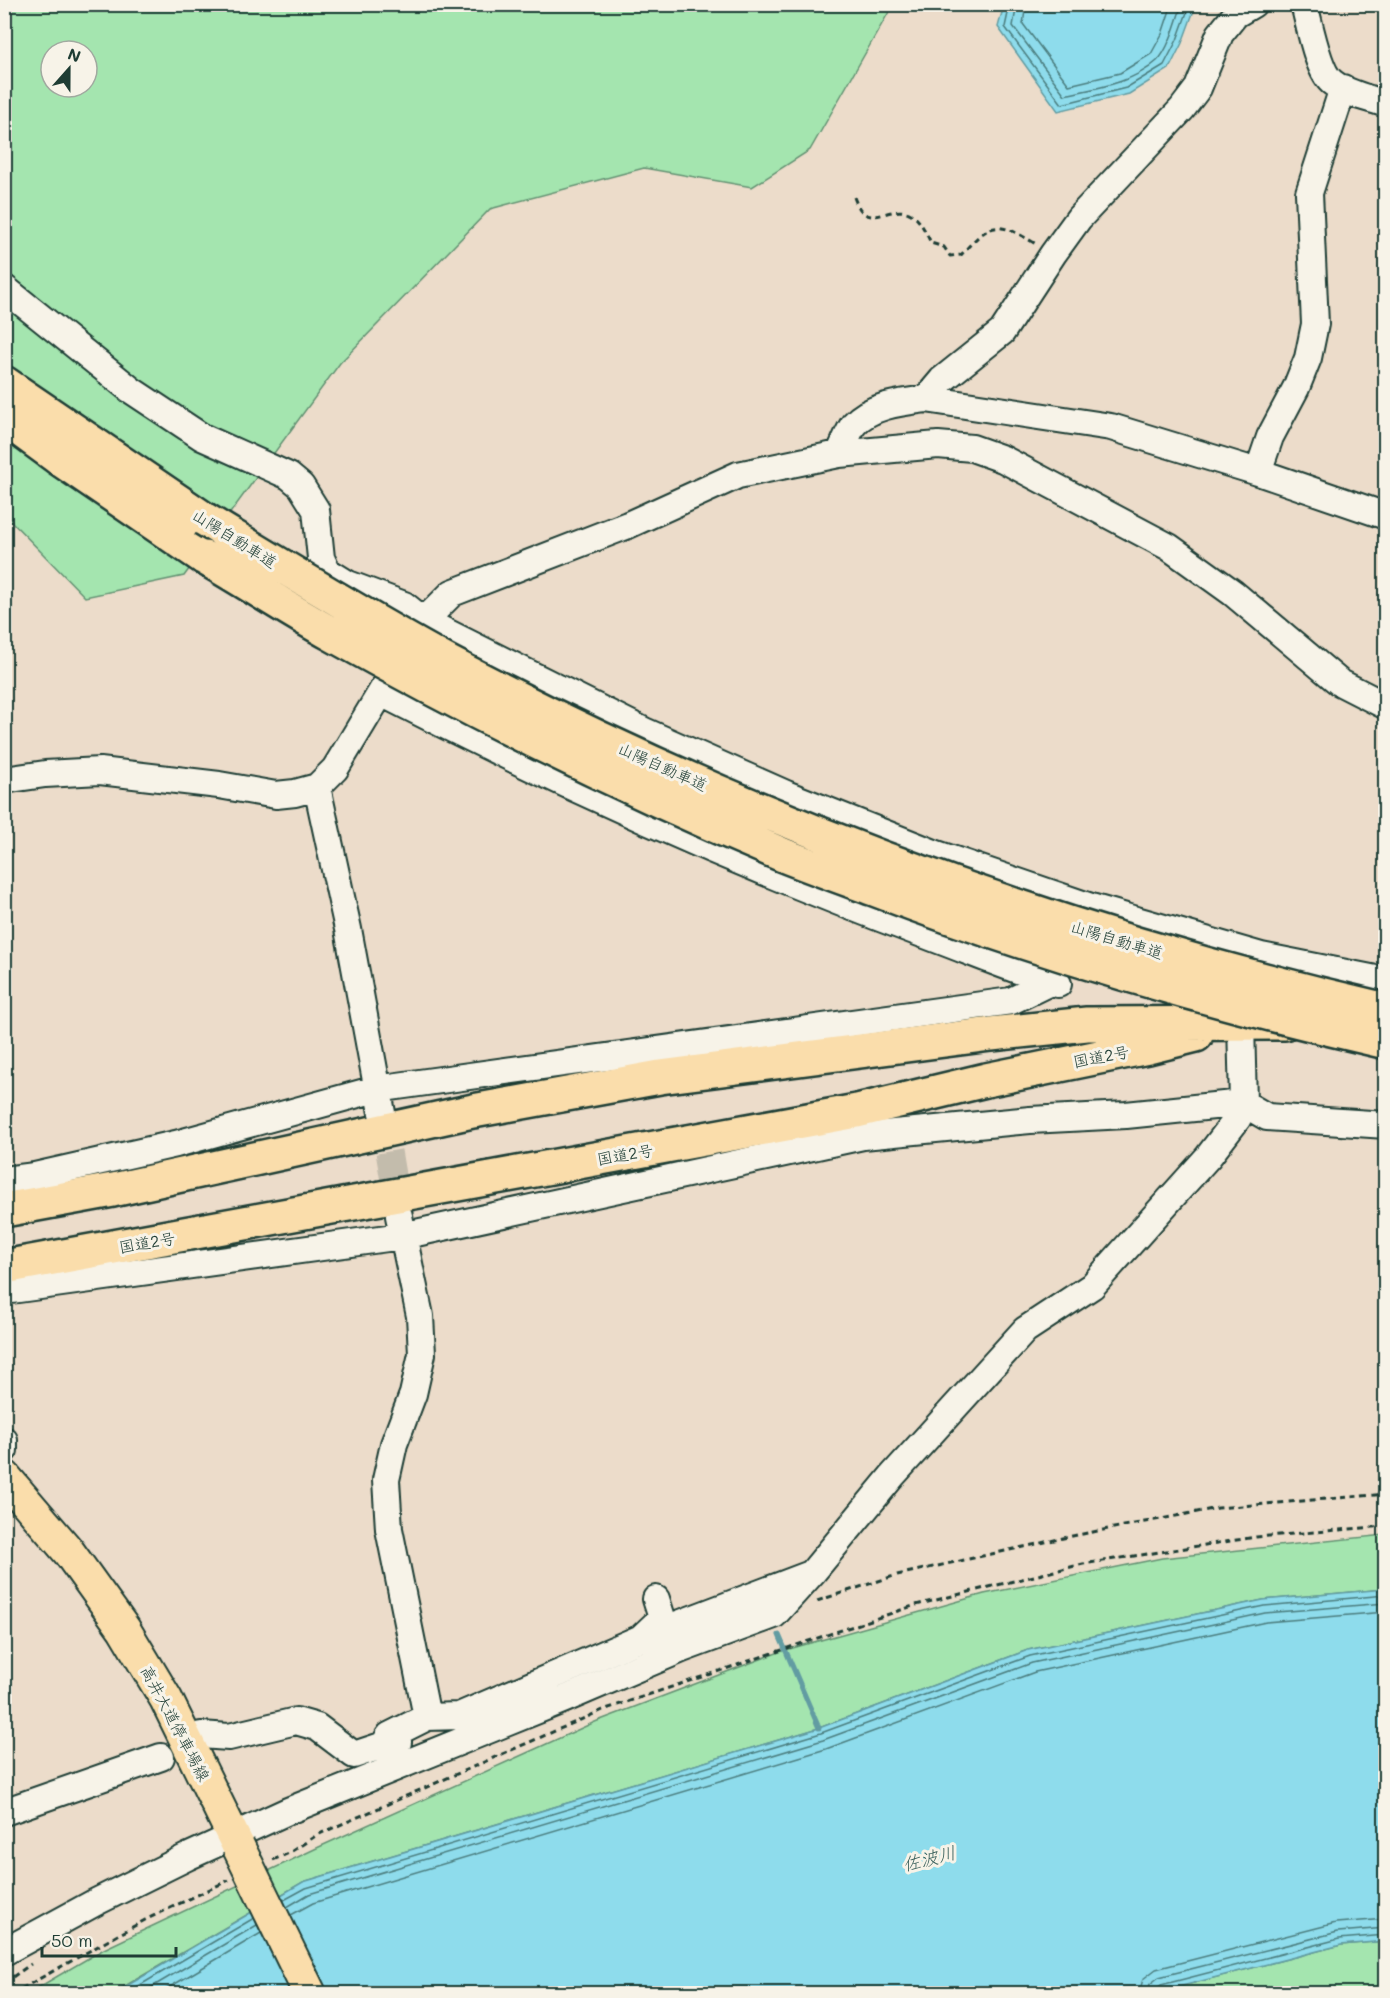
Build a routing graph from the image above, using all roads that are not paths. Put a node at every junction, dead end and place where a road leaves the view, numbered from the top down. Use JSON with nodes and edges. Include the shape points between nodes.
{"nodes":[{"id":1,"x":1253,"y":4,"type":"edge"},
{"id":2,"x":1305,"y":4,"type":"edge"},
{"id":3,"x":1343,"y":88,"type":"junction"},
{"id":4,"x":1386,"y":104,"type":"edge"},
{"id":5,"x":4,"y":288,"type":"edge"},
{"id":6,"x":4,"y":383,"type":"edge"},
{"id":7,"x":926,"y":399,"type":"junction"},
{"id":8,"x":4,"y":418,"type":"edge"},
{"id":9,"x":839,"y":454,"type":"junction"},
{"id":10,"x":1258,"y":472,"type":"junction"},
{"id":11,"x":1386,"y":516,"type":"edge"},
{"id":12,"x":424,"y":621,"type":"junction"},
{"id":13,"x":381,"y":693,"type":"junction"},
{"id":14,"x":1386,"y":706,"type":"edge"},
{"id":15,"x":4,"y":780,"type":"edge"},
{"id":16,"x":317,"y":787,"type":"junction"},
{"id":17,"x":1091,"y":908,"type":"junction"},
{"id":18,"x":1260,"y":956,"type":"junction"},
{"id":19,"x":1386,"y":981,"type":"edge"},
{"id":20,"x":1050,"y":982,"type":"junction"},
{"id":21,"x":1386,"y":1010,"type":"edge"},
{"id":22,"x":1241,"y":1023,"type":"junction"},
{"id":23,"x":1386,"y":1024,"type":"edge"},
{"id":24,"x":1386,"y":1042,"type":"edge"},
{"id":25,"x":379,"y":1101,"type":"junction"},
{"id":26,"x":1243,"y":1102,"type":"junction"},
{"id":27,"x":1386,"y":1125,"type":"edge"},
{"id":28,"x":4,"y":1180,"type":"edge"},
{"id":29,"x":4,"y":1210,"type":"edge"},
{"id":30,"x":401,"y":1226,"type":"junction"},
{"id":31,"x":4,"y":1267,"type":"edge"},
{"id":32,"x":4,"y":1291,"type":"edge"},
{"id":33,"x":4,"y":1440,"type":"edge"},
{"id":34,"x":4,"y":1450,"type":"edge"},
{"id":35,"x":4,"y":1476,"type":"edge"},
{"id":36,"x":813,"y":1572,"type":"junction"},
{"id":37,"x":656,"y":1599,"type":"dead end"},
{"id":38,"x":639,"y":1639,"type":"junction"},
{"id":39,"x":565,"y":1699,"type":"junction"},
{"id":40,"x":427,"y":1718,"type":"junction"},
{"id":41,"x":201,"y":1735,"type":"dead end"},
{"id":42,"x":384,"y":1745,"type":"junction"},
{"id":43,"x":449,"y":1747,"type":"junction"},
{"id":44,"x":161,"y":1757,"type":"dead end"},
{"id":45,"x":4,"y":1812,"type":"edge"},
{"id":46,"x":236,"y":1841,"type":"junction"},
{"id":47,"x":4,"y":1952,"type":"edge"},
{"id":48,"x":310,"y":1994,"type":"edge"}],
"edges":[{"from":1,"to":7,"type":"street","via":[[1236,14],[1220,34],[1198,88],[1182,109],[1079,218],[1002,332],[942,380]]},
{"from":2,"to":3,"type":"street","via":[[1327,77]]},
{"from":3,"to":4,"type":"street"},
{"from":3,"to":10,"type":"street","via":[[1309,193],[1315,324],[1308,358],[1270,437]]},
{"from":5,"to":12,"type":"street","via":[[131,390],[202,437],[289,476],[301,486],[316,510],[321,558],[327,571],[348,584],[404,605]]},
{"from":6,"to":21,"type":"highway","name":"山陽自動車道","bridge":true,"via":[[204,519],[315,587],[449,662],[621,748],[798,825],[978,893],[1204,965]]},
{"from":7,"to":9,"type":"street","via":[[873,411],[854,424]]},
{"from":7,"to":10,"type":"street","via":[[1111,427]]},
{"from":8,"to":24,"type":"highway","name":"山陽自動車道","bridge":true,"via":[[206,558],[330,633],[609,778],[785,856],[966,924],[1198,996]]},
{"from":9,"to":12,"type":"street","via":[[719,482],[628,525],[452,593]]},
{"from":9,"to":14,"type":"street","via":[[938,445],[972,448],[1003,459],[1169,547],[1233,592],[1339,682]]},
{"from":10,"to":11,"type":"street"},
{"from":12,"to":13,"type":"street"},
{"from":12,"to":17,"type":"street","via":[[644,731],[786,794],[934,853]]},
{"from":13,"to":16,"type":"street","via":[[335,769]]},
{"from":13,"to":20,"type":"street","via":[[632,816],[819,896]]},
{"from":15,"to":16,"type":"street","via":[[100,771],[276,795]]},
{"from":16,"to":25,"type":"street"},
{"from":17,"to":18,"type":"street"},
{"from":17,"to":20,"type":"street","via":[[1063,986]]},
{"from":18,"to":19,"type":"street"},
{"from":18,"to":22,"type":"street"},
{"from":20,"to":25,"type":"street","via":[[1011,1000]]},
{"from":22,"to":23,"type":"highway","name":"国道2号"},
{"from":22,"to":26,"type":"street"},
{"from":22,"to":29,"type":"highway","name":"国道2号","via":[[1087,1024],[660,1077],[473,1111]]},
{"from":22,"to":31,"type":"highway","name":"国道2号","via":[[857,1111]]},
{"from":25,"to":28,"type":"street"},
{"from":26,"to":27,"type":"street","via":[[1267,1117]]},
{"from":26,"to":30,"type":"street","via":[[863,1136]]},
{"from":26,"to":36,"type":"street","via":[[1238,1118],[1208,1157],[1092,1286],[1025,1330],[893,1475]]},
{"from":30,"to":32,"type":"street"},
{"from":30,"to":40,"type":"street","via":[[420,1316],[422,1354],[386,1480],[389,1529]]},
{"from":33,"to":34,"type":"street"},
{"from":35,"to":46,"type":"main road","name":"高井大道停車場線","via":[[68,1551],[124,1629],[166,1699]]},
{"from":36,"to":38,"type":"street"},
{"from":36,"to":39,"type":"street","via":[[774,1615]]},
{"from":37,"to":38,"type":"street","via":[[662,1618]]},
{"from":38,"to":39,"type":"street","via":[[582,1679]]},
{"from":38,"to":40,"type":"street","via":[[459,1716]]},
{"from":39,"to":43,"type":"street"},
{"from":40,"to":42,"type":"street","via":[[390,1736]]},
{"from":41,"to":42,"type":"street","via":[[229,1737],[296,1721],[317,1726],[354,1755]]},
{"from":42,"to":43,"type":"street","via":[[432,1736]]},
{"from":43,"to":46,"type":"street","via":[[288,1811]]},
{"from":44,"to":45,"type":"street"},
{"from":46,"to":47,"type":"street","via":[[187,1857]]},
{"from":46,"to":48,"type":"main road","name":"高井大道停車場線","bridge":true}]}
